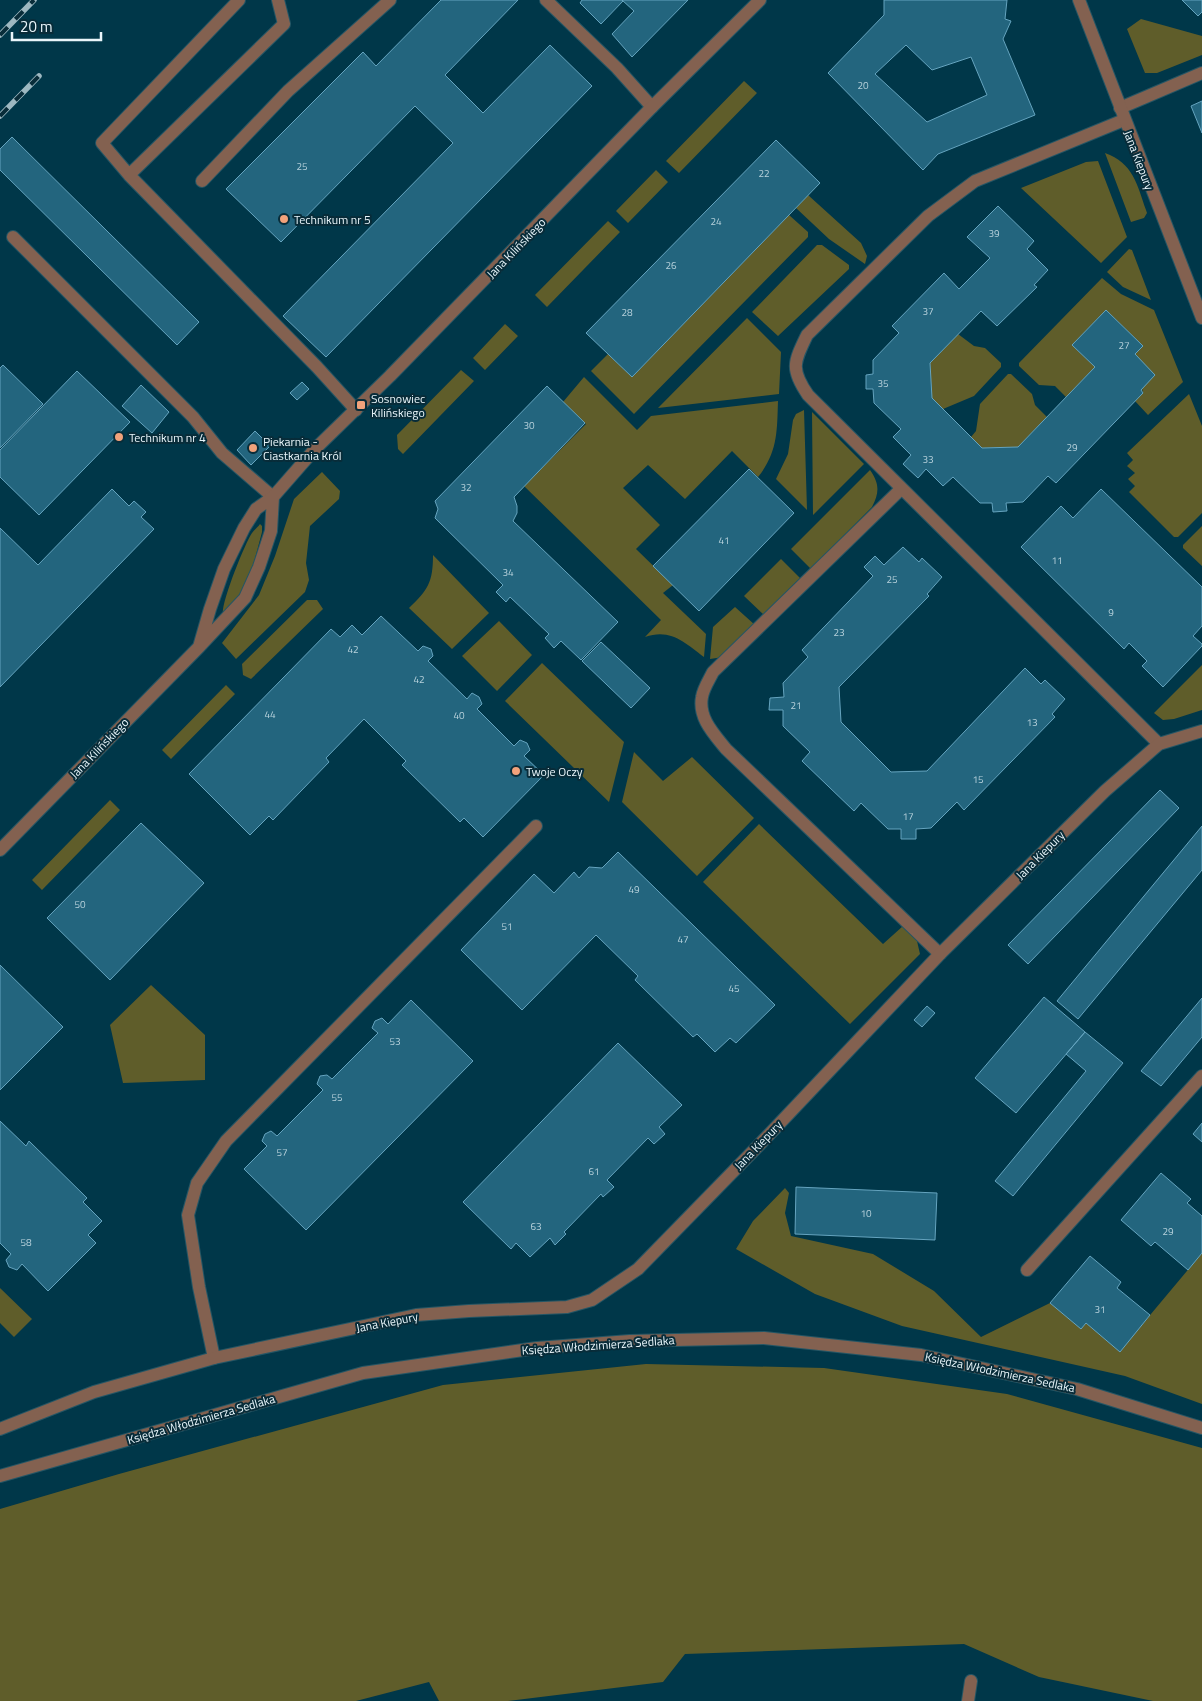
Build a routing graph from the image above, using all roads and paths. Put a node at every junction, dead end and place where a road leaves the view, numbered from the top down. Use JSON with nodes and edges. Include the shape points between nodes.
{"nodes":[{"id":1,"x":238,"y":0,"type":"edge"},
{"id":2,"x":278,"y":0,"type":"edge"},
{"id":3,"x":390,"y":0,"type":"edge"},
{"id":4,"x":546,"y":0,"type":"edge"},
{"id":5,"x":760,"y":0,"type":"edge"},
{"id":6,"x":1078,"y":0,"type":"edge"},
{"id":7,"x":1202,"y":73,"type":"edge"},
{"id":8,"x":652,"y":107,"type":"junction"},
{"id":9,"x":1120,"y":108,"type":"junction"},
{"id":10,"x":1124,"y":120,"type":"junction"},
{"id":11,"x":129,"y":175,"type":"junction"},
{"id":12,"x":202,"y":180,"type":"dead end"},
{"id":13,"x":13,"y":237,"type":"dead end"},
{"id":14,"x":1202,"y":318,"type":"edge"},
{"id":15,"x":356,"y":410,"type":"junction"},
{"id":16,"x":901,"y":489,"type":"junction"},
{"id":17,"x":273,"y":497,"type":"junction"},
{"id":18,"x":200,"y":647,"type":"junction"},
{"id":19,"x":1202,"y":731,"type":"edge"},
{"id":20,"x":1159,"y":744,"type":"junction"},
{"id":21,"x":536,"y":826,"type":"dead end"},
{"id":22,"x":0,"y":850,"type":"edge"},
{"id":23,"x":940,"y":954,"type":"junction"},
{"id":24,"x":1202,"y":1076,"type":"edge"},
{"id":25,"x":1027,"y":1270,"type":"dead end"},
{"id":26,"x":214,"y":1358,"type":"junction"},
{"id":27,"x":1202,"y":1428,"type":"edge"},
{"id":28,"x":0,"y":1429,"type":"edge"},
{"id":29,"x":0,"y":1476,"type":"edge"},
{"id":30,"x":970,"y":1681,"type":"dead end"},
{"id":31,"x":968,"y":1701,"type":"edge"}],
"edges":[{"from":1,"to":11,"type":"street","via":[[102,143]]},
{"from":2,"to":11,"type":"street","via":[[284,24]]},
{"from":3,"to":12,"type":"street","via":[[288,90]]},
{"from":4,"to":8,"type":"street","via":[[617,68]]},
{"from":5,"to":8,"type":"street","name":"Jana Kilińskiego"},
{"from":6,"to":9,"type":"street","name":"Jana Kiepury"},
{"from":7,"to":9,"type":"street"},
{"from":8,"to":15,"type":"street","name":"Jana Kilińskiego"},
{"from":9,"to":10,"type":"street","name":"Jana Kiepury"},
{"from":10,"to":14,"type":"street","name":"Jana Kiepury"},
{"from":10,"to":16,"type":"street","via":[[975,182],[928,216],[807,335],[796,359],[795,371],[799,382]]},
{"from":11,"to":15,"type":"street"},
{"from":13,"to":17,"type":"street","via":[[193,417],[222,453]]},
{"from":15,"to":17,"type":"street","name":"Jana Kilińskiego"},
{"from":16,"to":20,"type":"street"},
{"from":16,"to":23,"type":"street","via":[[713,672],[701,706],[706,724],[726,749]]},
{"from":17,"to":18,"type":"street","name":"Jana Kilińskiego","via":[[256,508],[244,528],[224,570]]},
{"from":17,"to":18,"type":"street","name":"Jana Kilińskiego","via":[[271,531],[245,598]]},
{"from":18,"to":22,"type":"street","name":"Jana Kilińskiego"},
{"from":19,"to":20,"type":"street","name":"Jana Kiepury"},
{"from":20,"to":23,"type":"street","name":"Jana Kiepury","via":[[1105,791]]},
{"from":21,"to":26,"type":"street","via":[[226,1141],[197,1183],[188,1215]]},
{"from":23,"to":26,"type":"street","name":"Jana Kiepury","via":[[644,1263],[592,1300],[566,1307],[416,1315]]},
{"from":24,"to":25,"type":"street"},
{"from":26,"to":28,"type":"street","name":"Jana Kiepury","via":[[94,1392]]},
{"from":27,"to":29,"type":"street","name":"Księdza Włodzimierza Sedlaka","via":[[1077,1388],[921,1355],[764,1338],[630,1341],[537,1348],[363,1374]]},
{"from":30,"to":31,"type":"street"}]}
